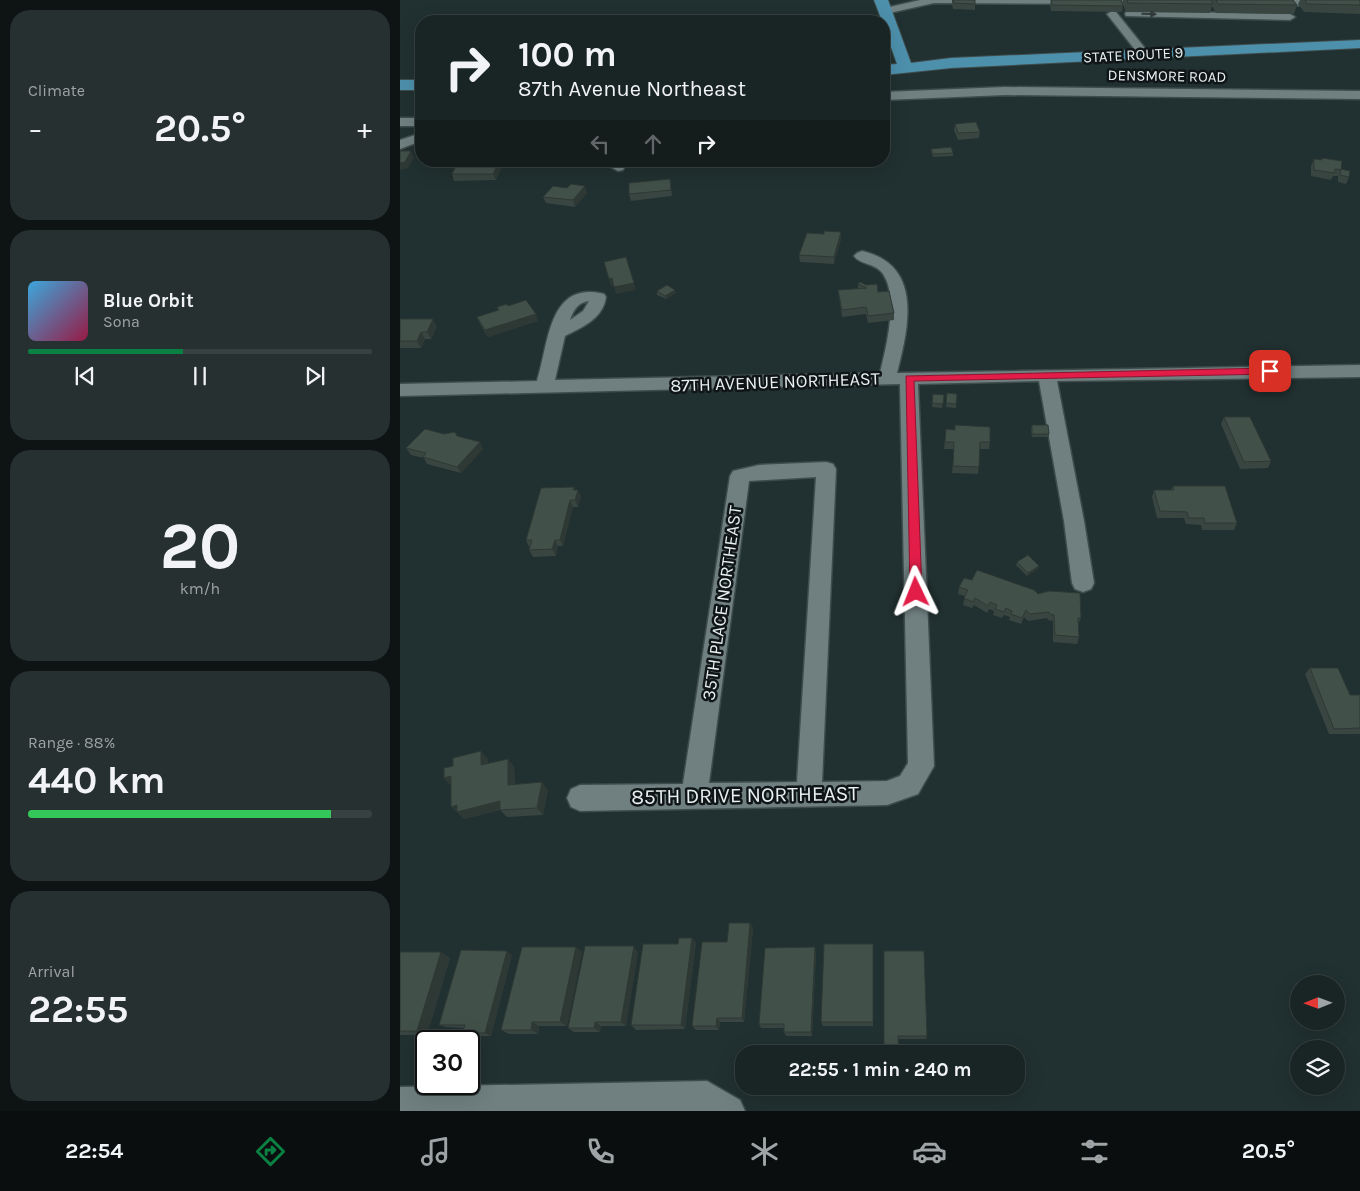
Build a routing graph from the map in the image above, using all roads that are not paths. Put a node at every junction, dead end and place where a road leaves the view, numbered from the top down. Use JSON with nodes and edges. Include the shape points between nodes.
{"nodes":[{"id":1,"x":925,"y":0,"type":"edge"},
{"id":2,"x":930,"y":1,"type":"edge"},
{"id":3,"x":1164,"y":1,"type":"edge"},
{"id":4,"x":1258,"y":2,"type":"edge"},
{"id":5,"x":1291,"y":2,"type":"junction"},
{"id":6,"x":1360,"y":3,"type":"edge"},
{"id":7,"x":883,"y":5,"type":"edge"},
{"id":8,"x":890,"y":24,"type":"edge"},
{"id":9,"x":1360,"y":44,"type":"edge"},
{"id":10,"x":1360,"y":53,"type":"edge"},
{"id":11,"x":1144,"y":54,"type":"junction"},
{"id":12,"x":906,"y":69,"type":"junction"},
{"id":13,"x":890,"y":70,"type":"edge"},
{"id":14,"x":415,"y":84,"type":"edge"},
{"id":15,"x":400,"y":85,"type":"edge"},
{"id":16,"x":1360,"y":95,"type":"edge"},
{"id":17,"x":890,"y":96,"type":"edge"},
{"id":18,"x":400,"y":122,"type":"edge"},
{"id":19,"x":415,"y":122,"type":"edge"},
{"id":20,"x":415,"y":139,"type":"edge"},
{"id":21,"x":400,"y":145,"type":"edge"},
{"id":22,"x":862,"y":256,"type":"dead end"},
{"id":23,"x":558,"y":334,"type":"dead end"},
{"id":24,"x":1360,"y":371,"type":"edge"},
{"id":25,"x":1047,"y":375,"type":"junction"},
{"id":26,"x":909,"y":378,"type":"junction"},
{"id":27,"x":887,"y":379,"type":"junction"},
{"id":28,"x":544,"y":388,"type":"junction"},
{"id":29,"x":400,"y":390,"type":"edge"},
{"id":30,"x":1083,"y":583,"type":"dead end"},
{"id":31,"x":809,"y":794,"type":"junction"},
{"id":32,"x":694,"y":796,"type":"junction"},
{"id":33,"x":580,"y":798,"type":"dead end"},
{"id":34,"x":400,"y":1103,"type":"edge"},
{"id":35,"x":729,"y":1111,"type":"edge"}],
"edges":[{"from":1,"to":2,"type":"street"},
{"from":2,"to":3,"type":"street","via":[[1040,7]]},
{"from":2,"to":7,"type":"street"},
{"from":4,"to":5,"type":"street"},
{"from":5,"to":6,"type":"street"},
{"from":11,"to":5,"type":"street","one_way":true,"via":[[1108,14],[1301,17]]},
{"from":8,"to":12,"type":"main road"},
{"from":9,"to":11,"type":"main road","name":"STATE ROUTE 9"},
{"from":10,"to":12,"type":"main road","name":"STATE ROUTE 9","via":[[966,73]]},
{"from":11,"to":12,"type":"main road","name":"STATE ROUTE 9","via":[[951,63]]},
{"from":12,"to":13,"type":"main road","name":"STATE ROUTE 9"},
{"from":14,"to":15,"type":"main road"},
{"from":16,"to":17,"type":"street","name":"DENSMORE ROAD","via":[[1005,91]]},
{"from":18,"to":19,"type":"street"},
{"from":20,"to":21,"type":"street"},
{"from":22,"to":27,"type":"street","via":[[888,269],[896,288],[897,339]]},
{"from":23,"to":28,"type":"street"},
{"from":24,"to":25,"type":"street","name":"87TH AVENUE NORTHEAST"},
{"from":25,"to":26,"type":"street","name":"87TH AVENUE NORTHEAST"},
{"from":25,"to":30,"type":"street"},
{"from":26,"to":27,"type":"street","name":"87TH AVENUE NORTHEAST"},
{"from":26,"to":31,"type":"street","name":"85TH DRIVE NORTHEAST","via":[[921,766],[909,786],[887,793]]},
{"from":27,"to":28,"type":"street","name":"87TH AVENUE NORTHEAST"},
{"from":28,"to":29,"type":"street","name":"87TH AVENUE NORTHEAST"},
{"from":31,"to":32,"type":"street","name":"85TH DRIVE NORTHEAST"},
{"from":31,"to":32,"type":"street","name":"35TH PLACE NORTHEAST","via":[[826,469],[740,476]]},
{"from":32,"to":33,"type":"street","name":"85TH DRIVE NORTHEAST"},
{"from":34,"to":35,"type":"street","via":[[707,1097]]}]}
